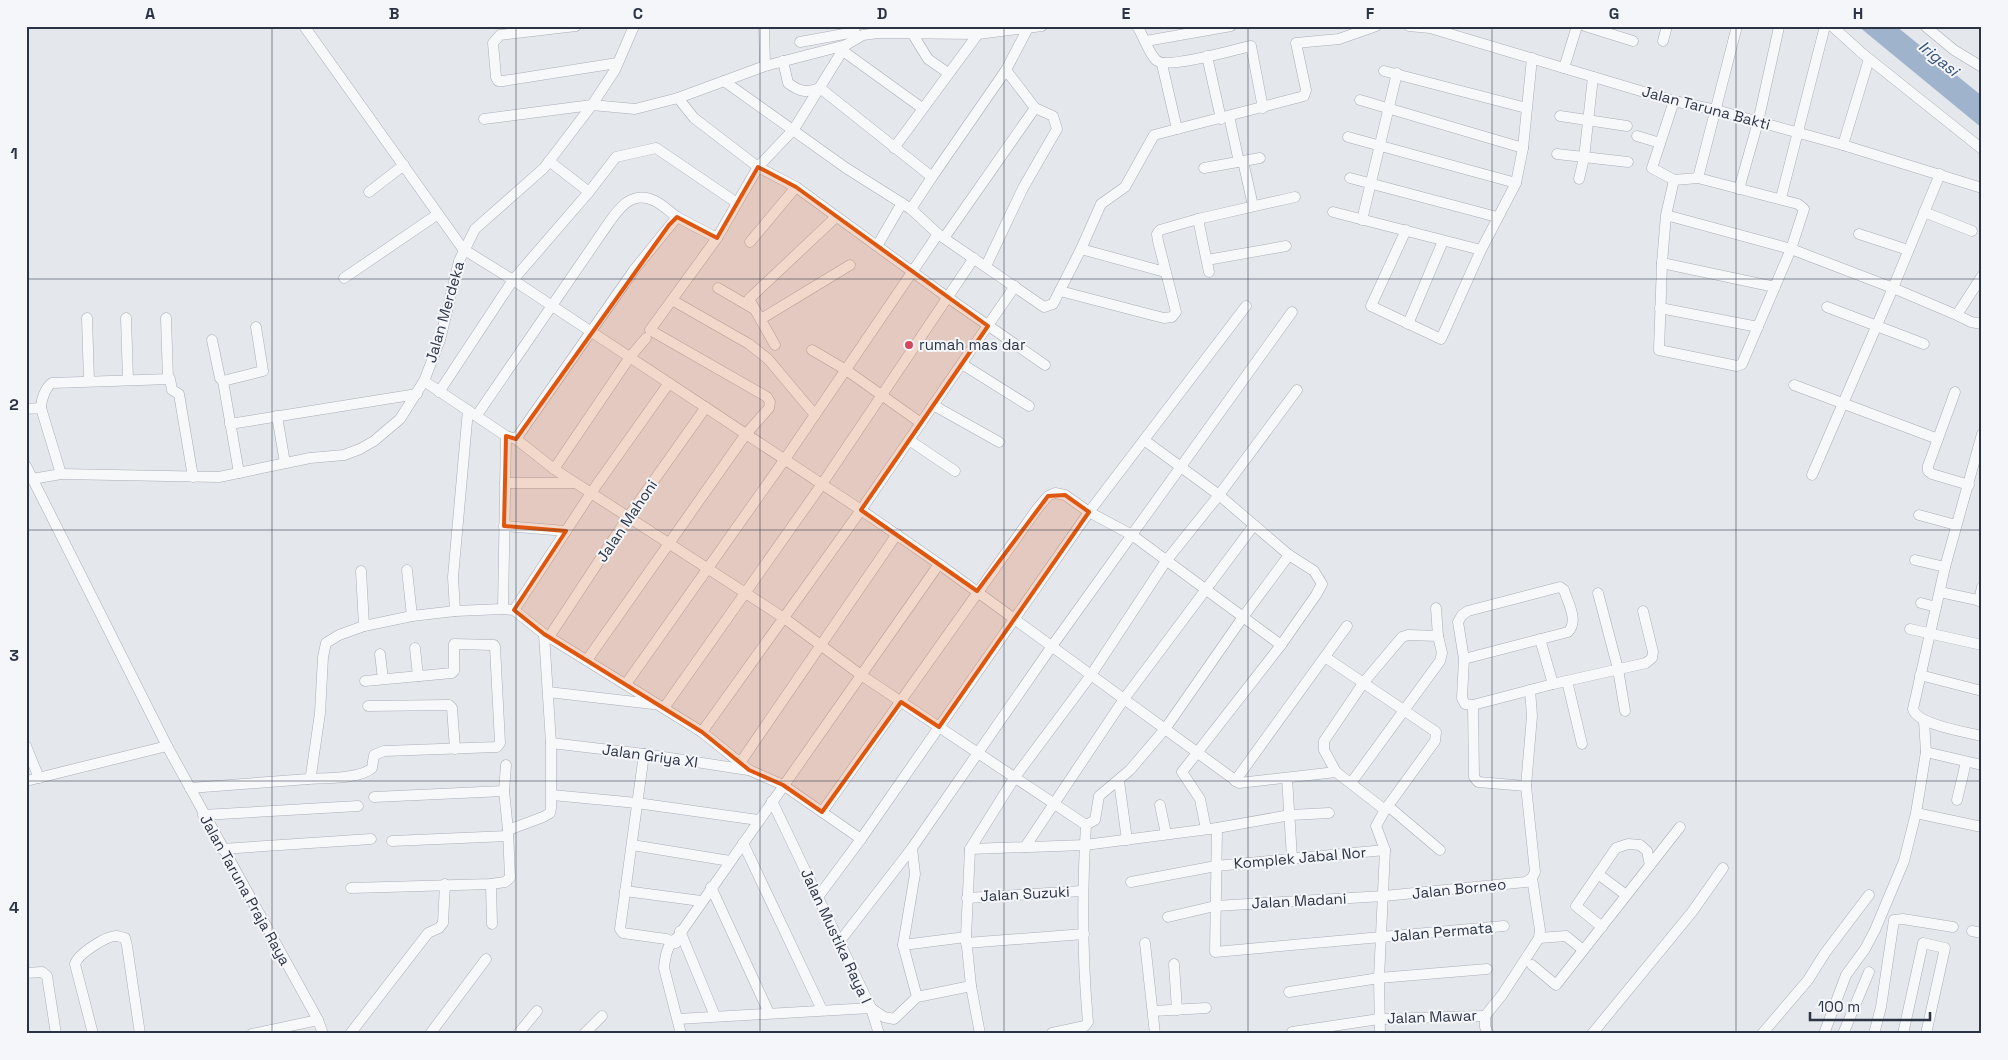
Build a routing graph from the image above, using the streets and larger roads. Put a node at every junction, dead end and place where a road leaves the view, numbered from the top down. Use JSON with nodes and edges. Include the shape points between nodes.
{"nodes":[{"id":1,"x":304,"y":26,"type":"edge"},
{"id":2,"x":576,"y":26,"type":"edge"},
{"id":3,"x":634,"y":26,"type":"edge"},
{"id":4,"x":764,"y":26,"type":"edge"},
{"id":5,"x":1042,"y":26,"type":"edge"},
{"id":6,"x":1138,"y":26,"type":"edge"},
{"id":7,"x":1231,"y":26,"type":"edge"},
{"id":8,"x":1376,"y":26,"type":"edge"},
{"id":9,"x":1409,"y":26,"type":"edge"},
{"id":10,"x":1577,"y":26,"type":"edge"},
{"id":11,"x":1586,"y":26,"type":"edge"},
{"id":12,"x":1667,"y":26,"type":"edge"},
{"id":13,"x":1737,"y":26,"type":"edge"},
{"id":14,"x":1825,"y":26,"type":"edge"},
{"id":15,"x":1832,"y":26,"type":"edge"},
{"id":16,"x":1924,"y":26,"type":"edge"},
{"id":17,"x":1029,"y":27,"type":"edge"},
{"id":18,"x":1430,"y":27,"type":"edge"},
{"id":19,"x":1779,"y":27,"type":"edge"},
{"id":20,"x":857,"y":31,"type":"edge"},
{"id":21,"x":912,"y":33,"type":"junction"},
{"id":22,"x":978,"y":34,"type":"junction"},
{"id":23,"x":1146,"y":41,"type":"junction"},
{"id":24,"x":1633,"y":41,"type":"dead end"},
{"id":25,"x":1663,"y":41,"type":"dead end"},
{"id":26,"x":800,"y":42,"type":"dead end"},
{"id":27,"x":844,"y":48,"type":"junction"},
{"id":28,"x":1207,"y":56,"type":"junction"},
{"id":29,"x":1532,"y":58,"type":"junction"},
{"id":30,"x":1869,"y":59,"type":"junction"},
{"id":31,"x":783,"y":61,"type":"junction"},
{"id":32,"x":618,"y":64,"type":"junction"},
{"id":33,"x":1162,"y":64,"type":"junction"},
{"id":34,"x":765,"y":66,"type":"junction"},
{"id":35,"x":1982,"y":67,"type":"edge"},
{"id":36,"x":1564,"y":68,"type":"junction"},
{"id":37,"x":1006,"y":70,"type":"junction"},
{"id":38,"x":1384,"y":71,"type":"dead end"},
{"id":39,"x":948,"y":73,"type":"junction"},
{"id":40,"x":1396,"y":73,"type":"junction"},
{"id":41,"x":1594,"y":77,"type":"junction"},
{"id":42,"x":724,"y":81,"type":"junction"},
{"id":43,"x":820,"y":88,"type":"junction"},
{"id":44,"x":678,"y":98,"type":"junction"},
{"id":45,"x":1360,"y":100,"type":"dead end"},
{"id":46,"x":1674,"y":101,"type":"junction"},
{"id":47,"x":592,"y":106,"type":"junction"},
{"id":48,"x":922,"y":108,"type":"junction"},
{"id":49,"x":1035,"y":108,"type":"junction"},
{"id":50,"x":1262,"y":108,"type":"junction"},
{"id":51,"x":1526,"y":108,"type":"junction"},
{"id":52,"x":1388,"y":109,"type":"junction"},
{"id":53,"x":1716,"y":110,"type":"junction"},
{"id":54,"x":1560,"y":116,"type":"dead end"},
{"id":55,"x":1225,"y":118,"type":"junction"},
{"id":56,"x":484,"y":119,"type":"dead end"},
{"id":57,"x":1589,"y":119,"type":"junction"},
{"id":58,"x":1758,"y":122,"type":"junction"},
{"id":59,"x":1627,"y":126,"type":"dead end"},
{"id":60,"x":1177,"y":129,"type":"junction"},
{"id":61,"x":794,"y":130,"type":"junction"},
{"id":62,"x":1798,"y":133,"type":"junction"},
{"id":63,"x":1637,"y":136,"type":"dead end"},
{"id":64,"x":1348,"y":137,"type":"dead end"},
{"id":65,"x":1660,"y":143,"type":"junction"},
{"id":66,"x":1380,"y":145,"type":"junction"},
{"id":67,"x":1843,"y":145,"type":"junction"},
{"id":68,"x":894,"y":148,"type":"junction"},
{"id":69,"x":1523,"y":148,"type":"junction"},
{"id":70,"x":1982,"y":149,"type":"edge"},
{"id":71,"x":1557,"y":154,"type":"dead end"},
{"id":72,"x":1260,"y":158,"type":"dead end"},
{"id":73,"x":1584,"y":158,"type":"junction"},
{"id":74,"x":549,"y":161,"type":"junction"},
{"id":75,"x":1241,"y":161,"type":"junction"},
{"id":76,"x":1628,"y":162,"type":"dead end"},
{"id":77,"x":404,"y":166,"type":"junction"},
{"id":78,"x":758,"y":167,"type":"junction"},
{"id":79,"x":1204,"y":168,"type":"dead end"},
{"id":80,"x":1940,"y":174,"type":"junction"},
{"id":81,"x":932,"y":177,"type":"junction"},
{"id":82,"x":1350,"y":178,"type":"dead end"},
{"id":83,"x":1698,"y":178,"type":"junction"},
{"id":84,"x":1579,"y":179,"type":"dead end"},
{"id":85,"x":1674,"y":180,"type":"junction"},
{"id":86,"x":1371,"y":183,"type":"junction"},
{"id":87,"x":1516,"y":183,"type":"junction"},
{"id":88,"x":796,"y":187,"type":"junction"},
{"id":89,"x":1982,"y":188,"type":"edge"},
{"id":90,"x":1739,"y":189,"type":"junction"},
{"id":91,"x":369,"y":192,"type":"dead end"},
{"id":92,"x":589,"y":192,"type":"junction"},
{"id":93,"x":1295,"y":198,"type":"dead end"},
{"id":94,"x":1781,"y":198,"type":"junction"},
{"id":95,"x":737,"y":203,"type":"junction"},
{"id":96,"x":902,"y":203,"type":"junction"},
{"id":97,"x":1253,"y":206,"type":"junction"},
{"id":98,"x":911,"y":209,"type":"junction"},
{"id":99,"x":1333,"y":212,"type":"dead end"},
{"id":100,"x":1924,"y":212,"type":"junction"},
{"id":101,"x":438,"y":214,"type":"junction"},
{"id":102,"x":1666,"y":215,"type":"junction"},
{"id":103,"x":677,"y":217,"type":"junction"},
{"id":104,"x":836,"y":217,"type":"junction"},
{"id":105,"x":1498,"y":217,"type":"junction"},
{"id":106,"x":1198,"y":219,"type":"junction"},
{"id":107,"x":1362,"y":220,"type":"junction"},
{"id":108,"x":1406,"y":230,"type":"junction"},
{"id":109,"x":1972,"y":231,"type":"dead end"},
{"id":110,"x":1859,"y":234,"type":"dead end"},
{"id":111,"x":941,"y":236,"type":"junction"},
{"id":112,"x":718,"y":238,"type":"junction"},
{"id":113,"x":1443,"y":241,"type":"junction"},
{"id":114,"x":750,"y":242,"type":"dead end"},
{"id":115,"x":877,"y":246,"type":"junction"},
{"id":116,"x":1286,"y":246,"type":"dead end"},
{"id":117,"x":463,"y":249,"type":"junction"},
{"id":118,"x":1082,"y":249,"type":"junction"},
{"id":119,"x":1791,"y":249,"type":"junction"},
{"id":120,"x":1481,"y":250,"type":"junction"},
{"id":121,"x":1908,"y":250,"type":"junction"},
{"id":122,"x":974,"y":258,"type":"junction"},
{"id":123,"x":1207,"y":260,"type":"junction"},
{"id":124,"x":1662,"y":263,"type":"junction"},
{"id":125,"x":850,"y":265,"type":"dead end"},
{"id":126,"x":986,"y":266,"type":"junction"},
{"id":127,"x":912,"y":272,"type":"junction"},
{"id":128,"x":1165,"y":272,"type":"junction"},
{"id":129,"x":1209,"y":272,"type":"dead end"},
{"id":130,"x":1982,"y":276,"type":"edge"},
{"id":131,"x":344,"y":278,"type":"dead end"},
{"id":132,"x":513,"y":280,"type":"junction"},
{"id":133,"x":1015,"y":286,"type":"junction"},
{"id":134,"x":1775,"y":287,"type":"junction"},
{"id":135,"x":718,"y":288,"type":"dead end"},
{"id":136,"x":1893,"y":288,"type":"junction"},
{"id":137,"x":1060,"y":292,"type":"junction"},
{"id":138,"x":947,"y":297,"type":"junction"},
{"id":139,"x":672,"y":300,"type":"junction"},
{"id":140,"x":552,"y":306,"type":"junction"},
{"id":141,"x":1246,"y":306,"type":"dead end"},
{"id":142,"x":1827,"y":307,"type":"dead end"},
{"id":143,"x":1660,"y":308,"type":"junction"},
{"id":144,"x":754,"y":309,"type":"junction"},
{"id":145,"x":1292,"y":312,"type":"dead end"},
{"id":146,"x":1959,"y":316,"type":"junction"},
{"id":147,"x":87,"y":318,"type":"dead end"},
{"id":148,"x":126,"y":318,"type":"dead end"},
{"id":149,"x":166,"y":318,"type":"dead end"},
{"id":150,"x":761,"y":320,"type":"junction"},
{"id":151,"x":1408,"y":324,"type":"junction"},
{"id":152,"x":1982,"y":324,"type":"edge"},
{"id":153,"x":988,"y":326,"type":"junction"},
{"id":154,"x":1876,"y":326,"type":"junction"},
{"id":155,"x":256,"y":327,"type":"dead end"},
{"id":156,"x":1758,"y":327,"type":"junction"},
{"id":157,"x":590,"y":331,"type":"junction"},
{"id":158,"x":646,"y":338,"type":"dead end"},
{"id":159,"x":212,"y":340,"type":"dead end"},
{"id":160,"x":1924,"y":344,"type":"dead end"},
{"id":161,"x":776,"y":345,"type":"dead end"},
{"id":162,"x":812,"y":350,"type":"dead end"},
{"id":163,"x":630,"y":357,"type":"junction"},
{"id":164,"x":962,"y":364,"type":"junction"},
{"id":165,"x":1045,"y":365,"type":"dead end"},
{"id":166,"x":846,"y":370,"type":"junction"},
{"id":167,"x":168,"y":379,"type":"junction"},
{"id":168,"x":128,"y":380,"type":"junction"},
{"id":169,"x":223,"y":380,"type":"junction"},
{"id":170,"x":89,"y":381,"type":"junction"},
{"id":171,"x":424,"y":382,"type":"junction"},
{"id":172,"x":669,"y":382,"type":"junction"},
{"id":173,"x":1794,"y":385,"type":"dead end"},
{"id":174,"x":1297,"y":390,"type":"dead end"},
{"id":175,"x":439,"y":392,"type":"junction"},
{"id":176,"x":1955,"y":392,"type":"dead end"},
{"id":177,"x":417,"y":394,"type":"junction"},
{"id":178,"x":882,"y":394,"type":"junction"},
{"id":179,"x":1844,"y":403,"type":"junction"},
{"id":180,"x":934,"y":405,"type":"junction"},
{"id":181,"x":1029,"y":406,"type":"dead end"},
{"id":182,"x":41,"y":408,"type":"junction"},
{"id":183,"x":706,"y":408,"type":"junction"},
{"id":184,"x":26,"y":409,"type":"edge"},
{"id":185,"x":472,"y":413,"type":"junction"},
{"id":186,"x":815,"y":415,"type":"junction"},
{"id":187,"x":277,"y":416,"type":"junction"},
{"id":188,"x":921,"y":423,"type":"junction"},
{"id":189,"x":230,"y":424,"type":"junction"},
{"id":190,"x":746,"y":434,"type":"junction"},
{"id":191,"x":1982,"y":434,"type":"edge"},
{"id":192,"x":511,"y":437,"type":"junction"},
{"id":193,"x":1938,"y":439,"type":"junction"},
{"id":194,"x":909,"y":440,"type":"junction"},
{"id":195,"x":1144,"y":440,"type":"junction"},
{"id":196,"x":999,"y":442,"type":"dead end"},
{"id":197,"x":785,"y":459,"type":"junction"},
{"id":198,"x":285,"y":463,"type":"junction"},
{"id":199,"x":26,"y":466,"type":"edge"},
{"id":200,"x":1181,"y":466,"type":"junction"},
{"id":201,"x":554,"y":469,"type":"junction"},
{"id":202,"x":955,"y":471,"type":"dead end"},
{"id":203,"x":239,"y":473,"type":"junction"},
{"id":204,"x":61,"y":474,"type":"junction"},
{"id":205,"x":1812,"y":475,"type":"dead end"},
{"id":206,"x":193,"y":477,"type":"junction"},
{"id":207,"x":32,"y":479,"type":"junction"},
{"id":208,"x":505,"y":483,"type":"junction"},
{"id":209,"x":575,"y":483,"type":"junction"},
{"id":210,"x":822,"y":484,"type":"junction"},
{"id":211,"x":1969,"y":485,"type":"junction"},
{"id":212,"x":591,"y":493,"type":"junction"},
{"id":213,"x":1219,"y":495,"type":"junction"},
{"id":214,"x":861,"y":510,"type":"junction"},
{"id":215,"x":1089,"y":512,"type":"junction"},
{"id":216,"x":1919,"y":515,"type":"dead end"},
{"id":217,"x":628,"y":517,"type":"junction"},
{"id":218,"x":1254,"y":525,"type":"junction"},
{"id":219,"x":1956,"y":525,"type":"junction"},
{"id":220,"x":504,"y":526,"type":"junction"},
{"id":221,"x":566,"y":531,"type":"junction"},
{"id":222,"x":897,"y":534,"type":"junction"},
{"id":223,"x":1132,"y":535,"type":"junction"},
{"id":224,"x":668,"y":543,"type":"junction"},
{"id":225,"x":1289,"y":556,"type":"junction"},
{"id":226,"x":1915,"y":560,"type":"dead end"},
{"id":227,"x":1166,"y":561,"type":"junction"},
{"id":228,"x":939,"y":564,"type":"junction"},
{"id":229,"x":1945,"y":567,"type":"junction"},
{"id":230,"x":707,"y":569,"type":"junction"},
{"id":231,"x":407,"y":570,"type":"dead end"},
{"id":232,"x":361,"y":571,"type":"dead end"},
{"id":233,"x":1982,"y":587,"type":"edge"},
{"id":234,"x":977,"y":591,"type":"junction"},
{"id":235,"x":1206,"y":591,"type":"junction"},
{"id":236,"x":1940,"y":592,"type":"junction"},
{"id":237,"x":1598,"y":593,"type":"dead end"},
{"id":238,"x":746,"y":594,"type":"junction"},
{"id":239,"x":1980,"y":601,"type":"edge"},
{"id":240,"x":1921,"y":603,"type":"dead end"},
{"id":241,"x":1936,"y":607,"type":"junction"},
{"id":242,"x":1436,"y":608,"type":"dead end"},
{"id":243,"x":508,"y":610,"type":"junction"},
{"id":244,"x":455,"y":611,"type":"junction"},
{"id":245,"x":1643,"y":611,"type":"dead end"},
{"id":246,"x":412,"y":616,"type":"junction"},
{"id":247,"x":1243,"y":617,"type":"junction"},
{"id":248,"x":784,"y":618,"type":"junction"},
{"id":249,"x":1014,"y":618,"type":"junction"},
{"id":250,"x":364,"y":626,"type":"junction"},
{"id":251,"x":1347,"y":626,"type":"dead end"},
{"id":252,"x":1910,"y":629,"type":"dead end"},
{"id":253,"x":546,"y":635,"type":"junction"},
{"id":254,"x":1930,"y":635,"type":"junction"},
{"id":255,"x":1438,"y":636,"type":"junction"},
{"id":256,"x":1540,"y":639,"type":"junction"},
{"id":257,"x":1281,"y":644,"type":"junction"},
{"id":258,"x":1982,"y":645,"type":"edge"},
{"id":259,"x":821,"y":646,"type":"junction"},
{"id":260,"x":1052,"y":646,"type":"junction"},
{"id":261,"x":415,"y":648,"type":"dead end"},
{"id":262,"x":380,"y":654,"type":"dead end"},
{"id":263,"x":1325,"y":657,"type":"junction"},
{"id":264,"x":1464,"y":659,"type":"junction"},
{"id":265,"x":587,"y":660,"type":"junction"},
{"id":266,"x":1618,"y":669,"type":"junction"},
{"id":267,"x":1091,"y":674,"type":"junction"},
{"id":268,"x":861,"y":675,"type":"junction"},
{"id":269,"x":1920,"y":675,"type":"junction"},
{"id":270,"x":418,"y":676,"type":"junction"},
{"id":271,"x":383,"y":679,"type":"junction"},
{"id":272,"x":365,"y":681,"type":"dead end"},
{"id":273,"x":1567,"y":681,"type":"junction"},
{"id":274,"x":1364,"y":682,"type":"junction"},
{"id":275,"x":626,"y":684,"type":"junction"},
{"id":276,"x":1553,"y":684,"type":"junction"},
{"id":277,"x":1530,"y":690,"type":"junction"},
{"id":278,"x":1982,"y":691,"type":"edge"},
{"id":279,"x":548,"y":692,"type":"junction"},
{"id":280,"x":1124,"y":699,"type":"junction"},
{"id":281,"x":901,"y":702,"type":"junction"},
{"id":282,"x":1473,"y":705,"type":"junction"},
{"id":283,"x":368,"y":706,"type":"dead end"},
{"id":284,"x":661,"y":706,"type":"junction"},
{"id":285,"x":1404,"y":709,"type":"junction"},
{"id":286,"x":1625,"y":710,"type":"dead end"},
{"id":287,"x":1924,"y":721,"type":"junction"},
{"id":288,"x":939,"y":727,"type":"junction"},
{"id":289,"x":1165,"y":729,"type":"junction"},
{"id":290,"x":702,"y":732,"type":"junction"},
{"id":291,"x":1982,"y":736,"type":"edge"},
{"id":292,"x":551,"y":743,"type":"junction"},
{"id":293,"x":1582,"y":744,"type":"dead end"},
{"id":294,"x":26,"y":746,"type":"edge"},
{"id":295,"x":167,"y":746,"type":"junction"},
{"id":296,"x":455,"y":748,"type":"junction"},
{"id":297,"x":1926,"y":752,"type":"junction"},
{"id":298,"x":978,"y":753,"type":"junction"},
{"id":299,"x":1198,"y":753,"type":"junction"},
{"id":300,"x":644,"y":754,"type":"junction"},
{"id":301,"x":1966,"y":762,"type":"junction"},
{"id":302,"x":740,"y":763,"type":"junction"},
{"id":303,"x":506,"y":765,"type":"dead end"},
{"id":304,"x":1982,"y":766,"type":"edge"},
{"id":305,"x":749,"y":770,"type":"junction"},
{"id":306,"x":1336,"y":772,"type":"junction"},
{"id":307,"x":1015,"y":777,"type":"junction"},
{"id":308,"x":39,"y":778,"type":"junction"},
{"id":309,"x":1287,"y":778,"type":"junction"},
{"id":310,"x":308,"y":779,"type":"junction"},
{"id":311,"x":26,"y":781,"type":"edge"},
{"id":312,"x":1119,"y":781,"type":"junction"},
{"id":313,"x":1235,"y":781,"type":"junction"},
{"id":314,"x":1350,"y":783,"type":"junction"},
{"id":315,"x":783,"y":785,"type":"junction"},
{"id":316,"x":1526,"y":786,"type":"junction"},
{"id":317,"x":190,"y":788,"type":"junction"},
{"id":318,"x":504,"y":791,"type":"junction"},
{"id":319,"x":552,"y":795,"type":"junction"},
{"id":320,"x":374,"y":797,"type":"dead end"},
{"id":321,"x":1957,"y":800,"type":"dead end"},
{"id":322,"x":772,"y":801,"type":"junction"},
{"id":323,"x":637,"y":803,"type":"junction"},
{"id":324,"x":1053,"y":803,"type":"junction"},
{"id":325,"x":1160,"y":805,"type":"dead end"},
{"id":326,"x":358,"y":806,"type":"dead end"},
{"id":327,"x":1387,"y":808,"type":"junction"},
{"id":328,"x":822,"y":812,"type":"junction"},
{"id":329,"x":1329,"y":813,"type":"dead end"},
{"id":330,"x":1916,"y":813,"type":"junction"},
{"id":331,"x":204,"y":814,"type":"junction"},
{"id":332,"x":1290,"y":815,"type":"junction"},
{"id":333,"x":758,"y":820,"type":"junction"},
{"id":334,"x":1086,"y":825,"type":"junction"},
{"id":335,"x":1982,"y":826,"type":"edge"},
{"id":336,"x":1680,"y":827,"type":"dead end"},
{"id":337,"x":1212,"y":828,"type":"junction"},
{"id":338,"x":508,"y":833,"type":"junction"},
{"id":339,"x":1166,"y":834,"type":"junction"},
{"id":340,"x":370,"y":839,"type":"dead end"},
{"id":341,"x":861,"y":839,"type":"junction"},
{"id":342,"x":1128,"y":840,"type":"junction"},
{"id":343,"x":392,"y":841,"type":"dead end"},
{"id":344,"x":743,"y":842,"type":"junction"},
{"id":345,"x":1085,"y":845,"type":"junction"},
{"id":346,"x":632,"y":846,"type":"junction"},
{"id":347,"x":912,"y":848,"type":"junction"},
{"id":348,"x":1025,"y":848,"type":"junction"},
{"id":349,"x":222,"y":849,"type":"junction"},
{"id":350,"x":970,"y":849,"type":"junction"},
{"id":351,"x":1385,"y":850,"type":"junction"},
{"id":352,"x":1440,"y":850,"type":"dead end"},
{"id":353,"x":1292,"y":858,"type":"junction"},
{"id":354,"x":730,"y":861,"type":"junction"},
{"id":355,"x":1650,"y":865,"type":"junction"},
{"id":356,"x":1216,"y":866,"type":"junction"},
{"id":357,"x":1723,"y":868,"type":"dead end"},
{"id":358,"x":1598,"y":874,"type":"junction"},
{"id":359,"x":1532,"y":878,"type":"junction"},
{"id":360,"x":1131,"y":882,"type":"dead end"},
{"id":361,"x":445,"y":884,"type":"junction"},
{"id":362,"x":491,"y":884,"type":"junction"},
{"id":363,"x":711,"y":887,"type":"junction"},
{"id":364,"x":351,"y":888,"type":"dead end"},
{"id":365,"x":625,"y":891,"type":"junction"},
{"id":366,"x":1082,"y":891,"type":"junction"},
{"id":367,"x":1626,"y":895,"type":"junction"},
{"id":368,"x":1869,"y":895,"type":"dead end"},
{"id":369,"x":1384,"y":896,"type":"junction"},
{"id":370,"x":818,"y":897,"type":"junction"},
{"id":371,"x":967,"y":898,"type":"junction"},
{"id":372,"x":701,"y":901,"type":"junction"},
{"id":373,"x":1215,"y":906,"type":"junction"},
{"id":374,"x":1168,"y":917,"type":"dead end"},
{"id":375,"x":492,"y":924,"type":"dead end"},
{"id":376,"x":1504,"y":926,"type":"dead end"},
{"id":377,"x":1602,"y":927,"type":"junction"},
{"id":378,"x":1953,"y":927,"type":"dead end"},
{"id":379,"x":1084,"y":934,"type":"junction"},
{"id":380,"x":1381,"y":937,"type":"junction"},
{"id":381,"x":677,"y":938,"type":"junction"},
{"id":382,"x":1539,"y":938,"type":"junction"},
{"id":383,"x":966,"y":940,"type":"junction"},
{"id":384,"x":840,"y":941,"type":"junction"},
{"id":385,"x":1145,"y":943,"type":"dead end"},
{"id":386,"x":902,"y":945,"type":"junction"},
{"id":387,"x":1583,"y":950,"type":"junction"},
{"id":388,"x":486,"y":959,"type":"dead end"},
{"id":389,"x":1174,"y":964,"type":"dead end"},
{"id":390,"x":1532,"y":964,"type":"dead end"},
{"id":391,"x":1487,"y":969,"type":"dead end"},
{"id":392,"x":1869,"y":972,"type":"dead end"},
{"id":393,"x":26,"y":973,"type":"edge"},
{"id":394,"x":1379,"y":978,"type":"junction"},
{"id":395,"x":971,"y":986,"type":"junction"},
{"id":396,"x":1290,"y":992,"type":"dead end"},
{"id":397,"x":917,"y":997,"type":"junction"},
{"id":398,"x":871,"y":1008,"type":"junction"},
{"id":399,"x":1206,"y":1008,"type":"dead end"},
{"id":400,"x":822,"y":1010,"type":"junction"},
{"id":401,"x":1177,"y":1010,"type":"junction"},
{"id":402,"x":537,"y":1011,"type":"dead end"},
{"id":403,"x":1153,"y":1011,"type":"junction"},
{"id":404,"x":769,"y":1013,"type":"junction"},
{"id":405,"x":602,"y":1016,"type":"dead end"},
{"id":406,"x":715,"y":1016,"type":"junction"},
{"id":407,"x":1485,"y":1016,"type":"junction"},
{"id":408,"x":681,"y":1019,"type":"junction"},
{"id":409,"x":1380,"y":1019,"type":"junction"},
{"id":410,"x":318,"y":1020,"type":"junction"},
{"id":411,"x":1081,"y":1030,"type":"edge"},
{"id":412,"x":1052,"y":1032,"type":"dead end"},
{"id":413,"x":1292,"y":1032,"type":"dead end"},
{"id":414,"x":56,"y":1034,"type":"edge"},
{"id":415,"x":93,"y":1034,"type":"edge"},
{"id":416,"x":140,"y":1034,"type":"edge"},
{"id":417,"x":252,"y":1034,"type":"edge"},
{"id":418,"x":323,"y":1034,"type":"edge"},
{"id":419,"x":350,"y":1034,"type":"edge"},
{"id":420,"x":430,"y":1034,"type":"edge"},
{"id":421,"x":518,"y":1034,"type":"edge"},
{"id":422,"x":584,"y":1034,"type":"edge"},
{"id":423,"x":681,"y":1034,"type":"edge"},
{"id":424,"x":687,"y":1034,"type":"edge"},
{"id":425,"x":879,"y":1034,"type":"edge"},
{"id":426,"x":979,"y":1034,"type":"edge"},
{"id":427,"x":1155,"y":1034,"type":"edge"},
{"id":428,"x":1380,"y":1034,"type":"edge"},
{"id":429,"x":1489,"y":1034,"type":"edge"},
{"id":430,"x":1592,"y":1034,"type":"edge"},
{"id":431,"x":1762,"y":1034,"type":"edge"},
{"id":432,"x":1824,"y":1034,"type":"edge"},
{"id":433,"x":1843,"y":1034,"type":"edge"},
{"id":434,"x":1874,"y":1034,"type":"edge"},
{"id":435,"x":1903,"y":1034,"type":"edge"},
{"id":436,"x":1926,"y":1034,"type":"edge"}],
"edges":[{"from":1,"to":77,"type":"street"},
{"from":2,"to":32,"type":"street","via":[[500,35],[493,43],[496,78],[503,81]]},
{"from":3,"to":32,"type":"street","name":"Jalan Merdeka"},
{"from":4,"to":34,"type":"street"},
{"from":5,"to":17,"type":"street"},
{"from":6,"to":23,"type":"street"},
{"from":7,"to":23,"type":"street"},
{"from":8,"to":50,"type":"street","via":[[1339,39],[1296,43],[1306,90],[1304,96]]},
{"from":9,"to":18,"type":"street","name":"Jalan Taruna Bakti"},
{"from":10,"to":36,"type":"street"},
{"from":11,"to":24,"type":"street"},
{"from":12,"to":25,"type":"street"},
{"from":13,"to":53,"type":"street"},
{"from":14,"to":62,"type":"street"},
{"from":15,"to":30,"type":"street"},
{"from":16,"to":35,"type":"street"},
{"from":17,"to":22,"type":"street"},
{"from":17,"to":37,"type":"street"},
{"from":18,"to":29,"type":"street","name":"Jalan Taruna Bakti"},
{"from":19,"to":58,"type":"street"},
{"from":20,"to":21,"type":"street"},
{"from":20,"to":26,"type":"street"},
{"from":20,"to":27,"type":"street"},
{"from":21,"to":22,"type":"street"},
{"from":21,"to":39,"type":"street","via":[[928,59]]},
{"from":22,"to":39,"type":"street"},
{"from":23,"to":33,"type":"street","via":[[1156,60]]},
{"from":27,"to":31,"type":"street","via":[[828,48]]},
{"from":27,"to":43,"type":"street"},
{"from":27,"to":48,"type":"street"},
{"from":28,"to":33,"type":"street"},
{"from":28,"to":50,"type":"street","via":[[1251,46]]},
{"from":28,"to":55,"type":"street"},
{"from":29,"to":36,"type":"street","name":"Jalan Taruna Bakti"},
{"from":29,"to":51,"type":"street"},
{"from":30,"to":67,"type":"street"},
{"from":30,"to":70,"type":"street"},
{"from":31,"to":34,"type":"street"},
{"from":31,"to":43,"type":"street","via":[[788,83],[801,92]]},
{"from":32,"to":47,"type":"street","name":"Jalan Merdeka"},
{"from":33,"to":60,"type":"street"},
{"from":34,"to":42,"type":"street"},
{"from":36,"to":41,"type":"street","name":"Jalan Taruna Bakti"},
{"from":37,"to":49,"type":"street"},
{"from":37,"to":81,"type":"street"},
{"from":38,"to":40,"type":"street"},
{"from":39,"to":48,"type":"street"},
{"from":40,"to":51,"type":"street"},
{"from":40,"to":52,"type":"street"},
{"from":41,"to":46,"type":"street","name":"Jalan Taruna Bakti"},
{"from":41,"to":57,"type":"street"},
{"from":42,"to":44,"type":"street"},
{"from":42,"to":61,"type":"street"},
{"from":43,"to":61,"type":"street"},
{"from":43,"to":68,"type":"street"},
{"from":44,"to":47,"type":"street","via":[[635,109]]},
{"from":44,"to":78,"type":"street","via":[[694,118]]},
{"from":45,"to":52,"type":"street"},
{"from":46,"to":53,"type":"street","name":"Jalan Taruna Bakti"},
{"from":46,"to":65,"type":"street"},
{"from":47,"to":56,"type":"street"},
{"from":47,"to":74,"type":"street","name":"Jalan Merdeka"},
{"from":48,"to":68,"type":"street"},
{"from":49,"to":111,"type":"street"},
{"from":49,"to":126,"type":"street","via":[[1053,116],[1057,129],[1023,188]]},
{"from":50,"to":55,"type":"street"},
{"from":51,"to":69,"type":"street"},
{"from":52,"to":66,"type":"street"},
{"from":52,"to":69,"type":"street"},
{"from":53,"to":58,"type":"street","name":"Jalan Taruna Bakti"},
{"from":53,"to":83,"type":"street"},
{"from":54,"to":57,"type":"street"},
{"from":55,"to":60,"type":"street"},
{"from":55,"to":75,"type":"street"},
{"from":57,"to":59,"type":"street"},
{"from":57,"to":73,"type":"street"},
{"from":58,"to":62,"type":"street","name":"Jalan Taruna Bakti"},
{"from":58,"to":90,"type":"street"},
{"from":60,"to":118,"type":"street","via":[[1151,138],[1124,187],[1101,204]]},
{"from":61,"to":78,"type":"street"},
{"from":61,"to":96,"type":"street"},
{"from":62,"to":67,"type":"street","name":"Jalan Taruna Bakti"},
{"from":62,"to":94,"type":"street"},
{"from":63,"to":65,"type":"street"},
{"from":64,"to":66,"type":"street"},
{"from":65,"to":85,"type":"street","via":[[1652,168]]},
{"from":66,"to":86,"type":"street"},
{"from":66,"to":87,"type":"street"},
{"from":67,"to":80,"type":"street","name":"Jalan Taruna Bakti"},
{"from":68,"to":81,"type":"street"},
{"from":69,"to":87,"type":"street"},
{"from":71,"to":73,"type":"street"},
{"from":72,"to":75,"type":"street"},
{"from":73,"to":76,"type":"street"},
{"from":73,"to":84,"type":"street"},
{"from":74,"to":92,"type":"street"},
{"from":74,"to":117,"type":"street","name":"Jalan Merdeka","via":[[475,229]]},
{"from":75,"to":79,"type":"street"},
{"from":75,"to":97,"type":"street"},
{"from":77,"to":91,"type":"street"},
{"from":77,"to":101,"type":"street"},
{"from":78,"to":88,"type":"street"},
{"from":78,"to":95,"type":"street"},
{"from":80,"to":89,"type":"street","name":"Jalan Taruna Bakti"},
{"from":80,"to":100,"type":"street"},
{"from":81,"to":98,"type":"street"},
{"from":82,"to":86,"type":"street"},
{"from":83,"to":85,"type":"street"},
{"from":83,"to":90,"type":"street"},
{"from":85,"to":102,"type":"street"},
{"from":86,"to":105,"type":"street"},
{"from":86,"to":107,"type":"street"},
{"from":87,"to":105,"type":"street"},
{"from":88,"to":104,"type":"street"},
{"from":88,"to":114,"type":"street"},
{"from":90,"to":94,"type":"street"},
{"from":92,"to":95,"type":"street","via":[[616,157],[656,148]]},
{"from":92,"to":132,"type":"street"},
{"from":93,"to":97,"type":"street"},
{"from":94,"to":119,"type":"street","via":[[1804,209]]},
{"from":95,"to":112,"type":"street"},
{"from":96,"to":98,"type":"street"},
{"from":96,"to":115,"type":"street"},
{"from":97,"to":106,"type":"street"},
{"from":98,"to":111,"type":"street"},
{"from":99,"to":107,"type":"street"},
{"from":100,"to":109,"type":"street"},
{"from":100,"to":121,"type":"street"},
{"from":101,"to":117,"type":"street"},
{"from":101,"to":131,"type":"street"},
{"from":102,"to":119,"type":"street"},
{"from":102,"to":124,"type":"street"},
{"from":103,"to":112,"type":"street"},
{"from":103,"to":140,"type":"street","via":[[655,201],[631,198],[599,237]]},
{"from":103,"to":157,"type":"street"},
{"from":104,"to":115,"type":"street"},
{"from":104,"to":144,"type":"street","via":[[749,299]]},
{"from":105,"to":120,"type":"street"},
{"from":106,"to":123,"type":"street"},
{"from":106,"to":128,"type":"street","via":[[1164,228],[1157,234]]},
{"from":107,"to":108,"type":"street"},
{"from":108,"to":113,"type":"street"},
{"from":108,"to":151,"type":"street","via":[[1371,306]]},
{"from":110,"to":121,"type":"street"},
{"from":111,"to":122,"type":"street"},
{"from":111,"to":127,"type":"street"},
{"from":112,"to":139,"type":"street"},
{"from":113,"to":120,"type":"street"},
{"from":113,"to":151,"type":"street"},
{"from":115,"to":127,"type":"street"},
{"from":116,"to":123,"type":"street"},
{"from":117,"to":132,"type":"street"},
{"from":117,"to":171,"type":"street","name":"Jalan Merdeka","via":[[440,340]]},
{"from":118,"to":128,"type":"street"},
{"from":118,"to":137,"type":"street"},
{"from":119,"to":134,"type":"street"},
{"from":119,"to":136,"type":"street"},
{"from":120,"to":151,"type":"street","via":[[1441,339]]},
{"from":121,"to":136,"type":"street"},
{"from":122,"to":126,"type":"street"},
{"from":122,"to":138,"type":"street"},
{"from":123,"to":129,"type":"street"},
{"from":124,"to":134,"type":"street"},
{"from":124,"to":143,"type":"street"},
{"from":125,"to":150,"type":"street"},
{"from":126,"to":133,"type":"street"},
{"from":127,"to":138,"type":"street"},
{"from":127,"to":166,"type":"street"},
{"from":128,"to":137,"type":"street","via":[[1176,312],[1172,317],[1164,318]]},
{"from":130,"to":146,"type":"street","via":[[1958,310]]},
{"from":132,"to":140,"type":"street"},
{"from":132,"to":175,"type":"street"},
{"from":133,"to":137,"type":"street","via":[[1044,306],[1053,304]]},
{"from":133,"to":153,"type":"street"},
{"from":134,"to":156,"type":"street"},
{"from":135,"to":144,"type":"street"},
{"from":136,"to":146,"type":"street"},
{"from":136,"to":154,"type":"street"},
{"from":138,"to":153,"type":"street"},
{"from":138,"to":178,"type":"street"},
{"from":139,"to":186,"type":"street","via":[[749,344],[768,360]]},
{"from":139,"to":190,"type":"street","via":[[650,330],[767,397],[770,402],[769,408]]},
{"from":140,"to":157,"type":"street"},
{"from":140,"to":185,"type":"street"},
{"from":141,"to":195,"type":"street"},
{"from":142,"to":154,"type":"street"},
{"from":143,"to":156,"type":"street"},
{"from":143,"to":156,"type":"street","via":[[1659,350],[1737,366],[1745,361]]},
{"from":144,"to":150,"type":"street"},
{"from":145,"to":200,"type":"street"},
{"from":146,"to":152,"type":"street"},
{"from":147,"to":170,"type":"street"},
{"from":148,"to":168,"type":"street"},
{"from":149,"to":167,"type":"street"},
{"from":150,"to":161,"type":"street"},
{"from":153,"to":164,"type":"street"},
{"from":153,"to":165,"type":"street"},
{"from":154,"to":160,"type":"street"},
{"from":154,"to":179,"type":"street"},
{"from":155,"to":169,"type":"street","via":[[263,371]]},
{"from":157,"to":163,"type":"street"},
{"from":157,"to":192,"type":"street"},
{"from":158,"to":163,"type":"street"},
{"from":159,"to":169,"type":"street"},
{"from":162,"to":166,"type":"street"},
{"from":163,"to":172,"type":"street"},
{"from":163,"to":201,"type":"street"},
{"from":164,"to":180,"type":"street"},
{"from":164,"to":181,"type":"street"},
{"from":166,"to":178,"type":"street"},
{"from":166,"to":186,"type":"street"},
{"from":167,"to":168,"type":"street"},
{"from":167,"to":206,"type":"street","via":[[172,390],[179,394]]},
{"from":168,"to":170,"type":"street"},
{"from":169,"to":189,"type":"street"},
{"from":170,"to":182,"type":"street","via":[[52,383]]},
{"from":171,"to":175,"type":"street"},
{"from":171,"to":177,"type":"street","name":"Jalan Merdeka"},
{"from":172,"to":183,"type":"street"},
{"from":172,"to":212,"type":"street"},
{"from":173,"to":179,"type":"street"},
{"from":174,"to":213,"type":"street"},
{"from":175,"to":185,"type":"street"},
{"from":176,"to":193,"type":"street"},
{"from":177,"to":187,"type":"street"},
{"from":177,"to":198,"type":"street","name":"Jalan Merdeka","via":[[400,419],[360,449],[344,455]]},
{"from":178,"to":188,"type":"street"},
{"from":178,"to":210,"type":"street"},
{"from":179,"to":193,"type":"street"},
{"from":179,"to":205,"type":"street"},
{"from":180,"to":188,"type":"street"},
{"from":180,"to":196,"type":"street"},
{"from":182,"to":184,"type":"street"},
{"from":182,"to":204,"type":"street"},
{"from":183,"to":190,"type":"street"},
{"from":183,"to":217,"type":"street","name":"Jalan Mahoni"},
{"from":185,"to":192,"type":"street"},
{"from":185,"to":244,"type":"street","via":[[453,577]]},
{"from":186,"to":197,"type":"street"},
{"from":187,"to":189,"type":"street"},
{"from":187,"to":198,"type":"street"},
{"from":188,"to":194,"type":"street"},
{"from":189,"to":203,"type":"street"},
{"from":190,"to":197,"type":"street"},
{"from":190,"to":224,"type":"street"},
{"from":191,"to":211,"type":"street"},
{"from":192,"to":201,"type":"street"},
{"from":192,"to":208,"type":"street"},
{"from":193,"to":211,"type":"street","via":[[1928,471]]},
{"from":194,"to":202,"type":"street"},
{"from":194,"to":214,"type":"street"},
{"from":195,"to":200,"type":"street"},
{"from":195,"to":215,"type":"street"},
{"from":197,"to":210,"type":"street"},
{"from":197,"to":230,"type":"street"},
{"from":198,"to":203,"type":"street","name":"Jalan Merdeka"},
{"from":199,"to":207,"type":"street","name":"Jalan Taruna Praja Raya"},
{"from":200,"to":213,"type":"street"},
{"from":200,"to":223,"type":"street"},
{"from":201,"to":209,"type":"street"},
{"from":203,"to":206,"type":"street","name":"Jalan Merdeka"},
{"from":204,"to":206,"type":"street","name":"Jalan Merdeka"},
{"from":204,"to":207,"type":"street","name":"Jalan Merdeka"},
{"from":207,"to":295,"type":"street","name":"Jalan Taruna Praja Raya"},
{"from":208,"to":209,"type":"street"},
{"from":208,"to":220,"type":"street"},
{"from":209,"to":212,"type":"street"},
{"from":210,"to":214,"type":"street"},
{"from":210,"to":238,"type":"street"},
{"from":211,"to":219,"type":"street"},
{"from":212,"to":217,"type":"street"},
{"from":212,"to":221,"type":"street"},
{"from":213,"to":218,"type":"street"},
{"from":213,"to":227,"type":"street"},
{"from":214,"to":222,"type":"street"},
{"from":214,"to":248,"type":"street"},
{"from":215,"to":223,"type":"street"},
{"from":215,"to":234,"type":"street","via":[[1065,495],[1054,493],[1048,496]]},
{"from":215,"to":249,"type":"street"},
{"from":216,"to":219,"type":"street"},
{"from":217,"to":224,"type":"street"},
{"from":217,"to":253,"type":"street","name":"Jalan Mahoni"},
{"from":218,"to":225,"type":"street"},
{"from":218,"to":235,"type":"street"},
{"from":219,"to":229,"type":"street"},
{"from":220,"to":221,"type":"street"},
{"from":220,"to":243,"type":"street"},
{"from":221,"to":243,"type":"street"},
{"from":222,"to":228,"type":"street"},
{"from":222,"to":259,"type":"street"},
{"from":223,"to":227,"type":"street"},
{"from":223,"to":260,"type":"street"},
{"from":224,"to":230,"type":"street"},
{"from":224,"to":265,"type":"street"},
{"from":225,"to":247,"type":"street"},
{"from":225,"to":257,"type":"street","via":[[1314,571],[1322,584]]},
{"from":226,"to":229,"type":"street"},
{"from":227,"to":235,"type":"street"},
{"from":227,"to":267,"type":"street"},
{"from":228,"to":234,"type":"street"},
{"from":228,"to":268,"type":"street"},
{"from":229,"to":236,"type":"street"},
{"from":230,"to":238,"type":"street"},
{"from":230,"to":275,"type":"street"},
{"from":231,"to":246,"type":"street"},
{"from":232,"to":250,"type":"street"},
{"from":233,"to":239,"type":"street"},
{"from":234,"to":249,"type":"street"},
{"from":234,"to":281,"type":"street"},
{"from":235,"to":247,"type":"street"},
{"from":235,"to":280,"type":"street"},
{"from":236,"to":239,"type":"street"},
{"from":236,"to":241,"type":"street"},
{"from":237,"to":266,"type":"street"},
{"from":238,"to":248,"type":"street"},
{"from":238,"to":284,"type":"street"},
{"from":240,"to":241,"type":"street"},
{"from":241,"to":254,"type":"street"},
{"from":242,"to":255,"type":"street"},
{"from":243,"to":244,"type":"street"},
{"from":243,"to":253,"type":"street"},
{"from":244,"to":246,"type":"street"},
{"from":245,"to":266,"type":"street","via":[[1652,658]]},
{"from":246,"to":250,"type":"street"},
{"from":247,"to":257,"type":"street"},
{"from":247,"to":289,"type":"street"},
{"from":248,"to":259,"type":"street"},
{"from":248,"to":290,"type":"street"},
{"from":249,"to":260,"type":"street"},
{"from":249,"to":288,"type":"street"},
{"from":250,"to":310,"type":"street","via":[[326,643],[316,741]]},
{"from":251,"to":263,"type":"street"},
{"from":252,"to":254,"type":"street"},
{"from":253,"to":265,"type":"street"},
{"from":253,"to":279,"type":"street"},
{"from":254,"to":258,"type":"street"},
{"from":254,"to":269,"type":"street"},
{"from":255,"to":274,"type":"street","via":[[1402,637]]},
{"from":255,"to":285,"type":"street","via":[[1442,653],[1440,661]]},
{"from":256,"to":264,"type":"street"},
{"from":256,"to":264,"type":"street","via":[[1572,628],[1574,621],[1564,590],[1560,587],[1462,615],[1458,622]]},
{"from":256,"to":276,"type":"street"},
{"from":257,"to":299,"type":"street"},
{"from":259,"to":268,"type":"street"},
{"from":259,"to":302,"type":"street"},
{"from":260,"to":267,"type":"street"},
{"from":260,"to":298,"type":"street"},
{"from":261,"to":270,"type":"street"},
{"from":262,"to":271,"type":"street"},
{"from":263,"to":274,"type":"street"},
{"from":263,"to":313,"type":"street"},
{"from":264,"to":282,"type":"street","via":[[1462,698],[1465,704]]},
{"from":265,"to":275,"type":"street"},
{"from":266,"to":273,"type":"street"},
{"from":266,"to":286,"type":"street"},
{"from":267,"to":280,"type":"street"},
{"from":267,"to":307,"type":"street"},
{"from":268,"to":281,"type":"street"},
{"from":268,"to":315,"type":"street"},
{"from":269,"to":278,"type":"street"},
{"from":269,"to":287,"type":"street","via":[[1913,709],[1914,714]]},
{"from":270,"to":271,"type":"street"},
{"from":270,"to":296,"type":"street","via":[[454,672],[454,644],[495,646],[500,743],[497,747]]},
{"from":271,"to":272,"type":"street"},
{"from":273,"to":276,"type":"street"},
{"from":273,"to":293,"type":"street"},
{"from":274,"to":285,"type":"street"},
{"from":274,"to":306,"type":"street","via":[[1324,742],[1324,750]]},
{"from":275,"to":284,"type":"street"},
{"from":276,"to":277,"type":"street"},
{"from":277,"to":282,"type":"street"},
{"from":277,"to":316,"type":"street","via":[[1532,716]]},
{"from":279,"to":284,"type":"street"},
{"from":279,"to":292,"type":"street"},
{"from":280,"to":289,"type":"street"},
{"from":280,"to":324,"type":"street"},
{"from":281,"to":288,"type":"street"},
{"from":281,"to":328,"type":"street"},
{"from":282,"to":316,"type":"street","via":[[1474,777],[1478,782]]},
{"from":283,"to":296,"type":"street","via":[[449,704]]},
{"from":284,"to":290,"type":"street"},
{"from":285,"to":314,"type":"street"},
{"from":285,"to":327,"type":"street","via":[[1436,732],[1435,741]]},
{"from":287,"to":291,"type":"street"},
{"from":287,"to":297,"type":"street"},
{"from":288,"to":298,"type":"street"},
{"from":288,"to":341,"type":"street"},
{"from":289,"to":299,"type":"street"},
{"from":289,"to":312,"type":"street"},
{"from":290,"to":302,"type":"street"},
{"from":292,"to":300,"type":"street","name":"Jalan Griya XI"},
{"from":292,"to":319,"type":"street"},
{"from":294,"to":308,"type":"street"},
{"from":295,"to":308,"type":"street"},
{"from":295,"to":317,"type":"street","name":"Jalan Taruna Praja Raya"},
{"from":296,"to":310,"type":"street","via":[[384,751],[374,755],[369,771]]},
{"from":297,"to":301,"type":"street"},
{"from":297,"to":330,"type":"street"},
{"from":298,"to":307,"type":"street"},
{"from":298,"to":347,"type":"street"},
{"from":299,"to":313,"type":"street"},
{"from":299,"to":337,"type":"street","via":[[1182,772],[1200,799]]},
{"from":300,"to":305,"type":"street","name":"Jalan Griya XI"},
{"from":300,"to":323,"type":"street"},
{"from":301,"to":304,"type":"street"},
{"from":301,"to":321,"type":"street"},
{"from":302,"to":305,"type":"street"},
{"from":303,"to":318,"type":"street"},
{"from":305,"to":315,"type":"street"},
{"from":306,"to":309,"type":"street"},
{"from":306,"to":314,"type":"street"},
{"from":307,"to":324,"type":"street"},
{"from":307,"to":350,"type":"street"},
{"from":308,"to":311,"type":"street"},
{"from":309,"to":313,"type":"street","via":[[1239,784]]},
{"from":309,"to":332,"type":"street"},
{"from":310,"to":317,"type":"street"},
{"from":312,"to":334,"type":"street","via":[[1104,789],[1099,796],[1095,820]]},
{"from":312,"to":342,"type":"street"},
{"from":314,"to":327,"type":"street"},
{"from":315,"to":322,"type":"street"},
{"from":315,"to":328,"type":"street"},
{"from":316,"to":359,"type":"street","via":[[1535,872]]},
{"from":317,"to":331,"type":"street","name":"Jalan Taruna Praja Raya"},
{"from":318,"to":320,"type":"street"},
{"from":318,"to":338,"type":"street"},
{"from":319,"to":323,"type":"street"},
{"from":319,"to":338,"type":"street","via":[[547,815]]},
{"from":322,"to":333,"type":"street"},
{"from":322,"to":370,"type":"street","name":"Jalan Mustika Raya I"},
{"from":323,"to":333,"type":"street"},
{"from":323,"to":346,"type":"street"},
{"from":324,"to":334,"type":"street"},
{"from":324,"to":348,"type":"street"},
{"from":325,"to":339,"type":"street"},
{"from":326,"to":331,"type":"street"},
{"from":327,"to":351,"type":"street","via":[[1376,826]]},
{"from":327,"to":352,"type":"street"},
{"from":328,"to":341,"type":"street"},
{"from":329,"to":332,"type":"street"},
{"from":330,"to":335,"type":"street"},
{"from":330,"to":432,"type":"street","via":[[1904,861],[1885,908],[1865,949],[1846,975]]},
{"from":331,"to":349,"type":"street","name":"Jalan Taruna Praja Raya"},
{"from":332,"to":337,"type":"street"},
{"from":332,"to":353,"type":"street"},
{"from":333,"to":344,"type":"street"},
{"from":334,"to":345,"type":"street"},
{"from":336,"to":355,"type":"street"},
{"from":337,"to":339,"type":"street"},
{"from":337,"to":356,"type":"street"},
{"from":338,"to":343,"type":"street"},
{"from":338,"to":362,"type":"street","via":[[510,878]]},
{"from":339,"to":342,"type":"street"},
{"from":340,"to":349,"type":"street"},
{"from":341,"to":370,"type":"street"},
{"from":342,"to":345,"type":"street"},
{"from":344,"to":354,"type":"street"},
{"from":344,"to":400,"type":"street"},
{"from":345,"to":348,"type":"street"},
{"from":345,"to":366,"type":"street"},
{"from":346,"to":354,"type":"street"},
{"from":346,"to":365,"type":"street"},
{"from":347,"to":384,"type":"street"},
{"from":347,"to":386,"type":"street","via":[[915,874]]},
{"from":348,"to":350,"type":"street"},
{"from":349,"to":410,"type":"street","name":"Jalan Taruna Praja Raya"},
{"from":350,"to":371,"type":"street"},
{"from":351,"to":353,"type":"street","name":"Komplek Jabal Nor"},
{"from":351,"to":369,"type":"street"},
{"from":353,"to":356,"type":"street","name":"Komplek Jabal Nor"},
{"from":354,"to":363,"type":"street"},
{"from":355,"to":358,"type":"street","via":[[1647,851],[1640,845],[1628,844],[1616,848]]},
{"from":355,"to":367,"type":"street"},
{"from":356,"to":360,"type":"street","name":"Komplek Jabal Nor"},
{"from":356,"to":373,"type":"street"},
{"from":357,"to":430,"type":"street","via":[[1692,912]]},
{"from":358,"to":367,"type":"street"},
{"from":358,"to":377,"type":"street","via":[[1576,906]]},
{"from":359,"to":369,"type":"street","name":"Jalan Borneo","via":[[1526,882]]},
{"from":359,"to":382,"type":"street"},
{"from":361,"to":362,"type":"street"},
{"from":361,"to":364,"type":"street"},
{"from":361,"to":419,"type":"street","via":[[443,923],[428,933]]},
{"from":362,"to":375,"type":"street"},
{"from":363,"to":372,"type":"street"},
{"from":363,"to":404,"type":"street"},
{"from":365,"to":372,"type":"street"},
{"from":365,"to":381,"type":"street","via":[[621,931]]},
{"from":366,"to":371,"type":"street","name":"Jalan Suzuki"},
{"from":366,"to":379,"type":"street"},
{"from":367,"to":377,"type":"street"},
{"from":368,"to":431,"type":"street","via":[[1808,980]]},
{"from":369,"to":373,"type":"street","name":"Jalan Madani"},
{"from":369,"to":380,"type":"street"},
{"from":370,"to":384,"type":"street","name":"Jalan Mustika Raya I"},
{"from":371,"to":383,"type":"street"},
{"from":372,"to":381,"type":"street"},
{"from":373,"to":374,"type":"street","name":"Jalan Madani"},
{"from":373,"to":380,"type":"street","name":"Jalan Permata","via":[[1215,952]]},
{"from":376,"to":380,"type":"street","name":"Jalan Permata"},
{"from":377,"to":387,"type":"street"},
{"from":378,"to":434,"type":"street","via":[[1894,920]]},
{"from":379,"to":383,"type":"street"},
{"from":379,"to":411,"type":"street","via":[[1088,1022]]},
{"from":380,"to":394,"type":"street"},
{"from":381,"to":406,"type":"street"},
{"from":381,"to":408,"type":"street","via":[[665,957],[664,968]]},
{"from":382,"to":387,"type":"street","via":[[1566,936]]},
{"from":382,"to":407,"type":"street"},
{"from":383,"to":386,"type":"street"},
{"from":383,"to":395,"type":"street"},
{"from":384,"to":398,"type":"street","name":"Jalan Mustika Raya I"},
{"from":385,"to":403,"type":"street"},
{"from":386,"to":397,"type":"street"},
{"from":387,"to":390,"type":"street","via":[[1556,985]]},
{"from":388,"to":420,"type":"street"},
{"from":389,"to":401,"type":"street"},
{"from":391,"to":394,"type":"street"},
{"from":392,"to":433,"type":"street"},
{"from":393,"to":414,"type":"street","via":[[42,972],[47,976]]},
{"from":394,"to":396,"type":"street"},
{"from":394,"to":409,"type":"street"},
{"from":395,"to":397,"type":"street"},
{"from":395,"to":426,"type":"street"},
{"from":397,"to":398,"type":"street","via":[[894,1019],[884,1017]]},
{"from":398,"to":400,"type":"street","name":"Jalan Mustika Raya I"},
{"from":398,"to":425,"type":"street"},
{"from":399,"to":401,"type":"street"},
{"from":400,"to":404,"type":"street","name":"Jalan Mustika Raya I"},
{"from":401,"to":403,"type":"street"},
{"from":402,"to":421,"type":"street"},
{"from":403,"to":427,"type":"street"},
{"from":404,"to":406,"type":"street","name":"Jalan Mustika Raya I"},
{"from":405,"to":422,"type":"street"},
{"from":406,"to":408,"type":"street","name":"Jalan Mustika Raya I"},
{"from":407,"to":409,"type":"street","name":"Jalan Mawar"},
{"from":407,"to":429,"type":"street"},
{"from":408,"to":423,"type":"street"},
{"from":408,"to":424,"type":"street"},
{"from":409,"to":413,"type":"street","name":"Jalan Mawar"},
{"from":409,"to":428,"type":"street"},
{"from":410,"to":417,"type":"street"},
{"from":410,"to":418,"type":"street","name":"Jalan Taruna Praja Raya"},
{"from":411,"to":412,"type":"street"},
{"from":415,"to":416,"type":"street","via":[[76,964],[79,956],[107,938],[117,936],[125,938]]},
{"from":435,"to":436,"type":"street","via":[[1922,943],[1944,948]]}]}
